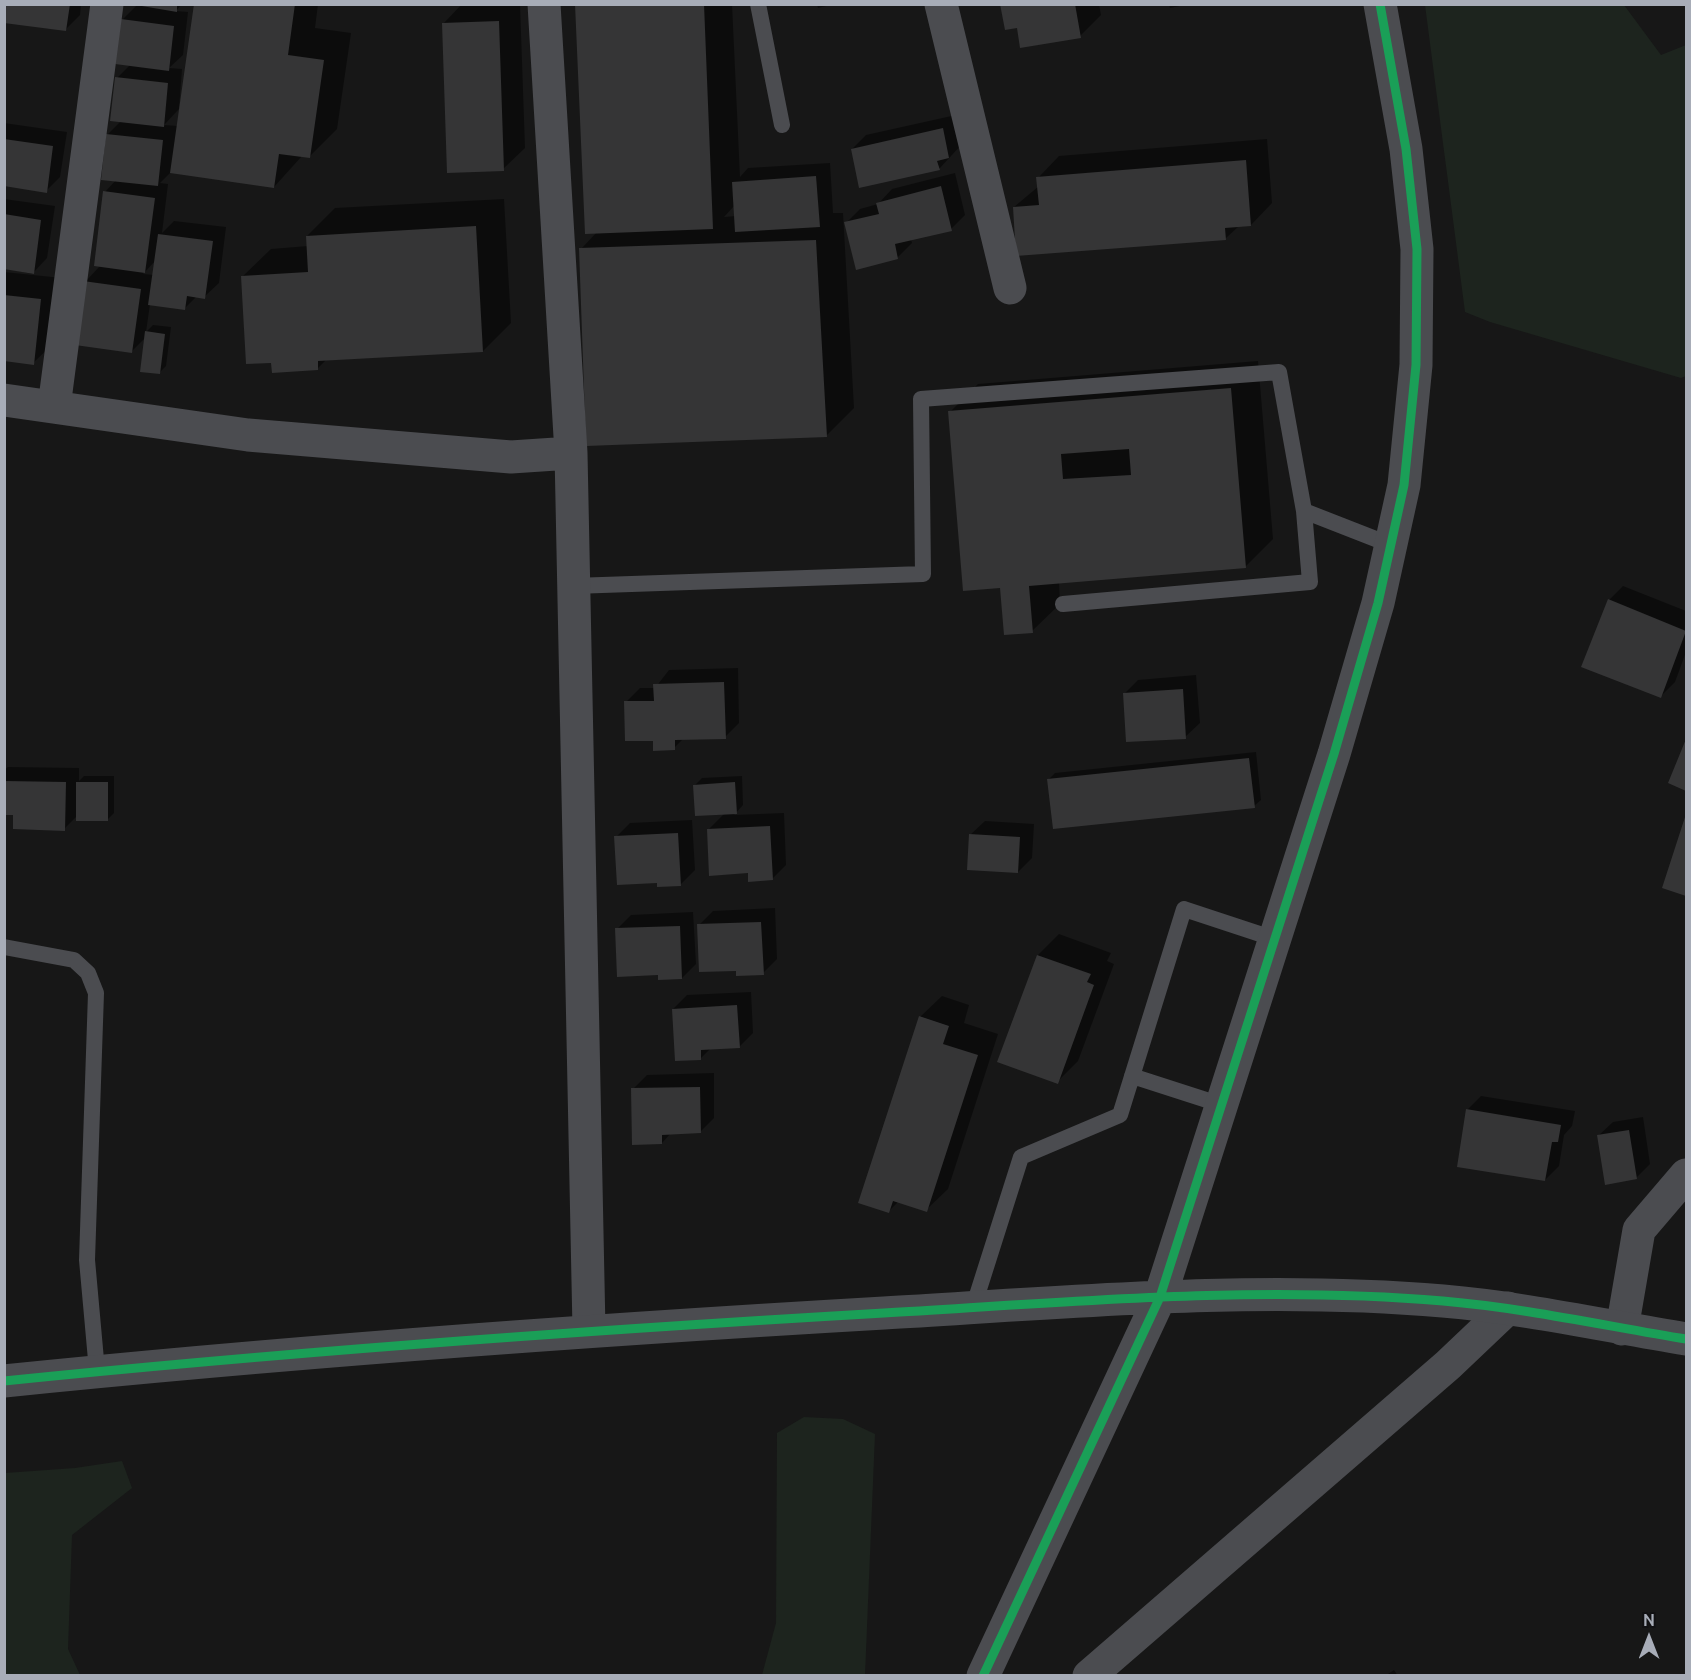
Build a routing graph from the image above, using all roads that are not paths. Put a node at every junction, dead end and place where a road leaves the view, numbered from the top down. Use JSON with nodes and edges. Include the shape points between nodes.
{"nodes":[{"id":1,"x":106,"y":4,"type":"edge"},
{"id":2,"x":544,"y":4,"type":"edge"},
{"id":3,"x":758,"y":4,"type":"edge"},
{"id":4,"x":941,"y":4,"type":"edge"},
{"id":5,"x":1380,"y":4,"type":"edge"},
{"id":6,"x":782,"y":125,"type":"dead end"},
{"id":7,"x":1010,"y":288,"type":"dead end"},
{"id":8,"x":4,"y":400,"type":"edge"},
{"id":9,"x":54,"y":407,"type":"junction"},
{"id":10,"x":571,"y":453,"type":"junction"},
{"id":11,"x":1304,"y":511,"type":"junction"},
{"id":12,"x":1391,"y":545,"type":"junction"},
{"id":13,"x":573,"y":586,"type":"junction"},
{"id":14,"x":1063,"y":604,"type":"dead end"},
{"id":15,"x":1275,"y":939,"type":"junction"},
{"id":16,"x":4,"y":947,"type":"edge"},
{"id":17,"x":1132,"y":1076,"type":"junction"},
{"id":18,"x":1222,"y":1105,"type":"junction"},
{"id":19,"x":1686,"y":1175,"type":"edge"},
{"id":20,"x":1160,"y":1297,"type":"junction"},
{"id":21,"x":973,"y":1308,"type":"junction"},
{"id":22,"x":1508,"y":1308,"type":"junction"},
{"id":23,"x":1622,"y":1329,"type":"junction"},
{"id":24,"x":589,"y":1330,"type":"junction"},
{"id":25,"x":1686,"y":1339,"type":"edge"},
{"id":26,"x":97,"y":1371,"type":"junction"},
{"id":27,"x":4,"y":1381,"type":"edge"},
{"id":28,"x":983,"y":1676,"type":"edge"},
{"id":29,"x":1089,"y":1676,"type":"edge"}],
"edges":[{"from":1,"to":9,"type":"street"},
{"from":2,"to":10,"type":"street"},
{"from":3,"to":6,"type":"lane"},
{"from":4,"to":7,"type":"street"},
{"from":5,"to":12,"type":"street","via":[[1407,149],[1417,249],[1416,365],[1404,485]]},
{"from":8,"to":9,"type":"street"},
{"from":9,"to":10,"type":"street","via":[[248,435],[511,457]]},
{"from":10,"to":13,"type":"street"},
{"from":11,"to":12,"type":"lane"},
{"from":11,"to":13,"type":"lane","via":[[1280,372],[921,399],[923,574]]},
{"from":11,"to":14,"type":"lane","via":[[1310,582]]},
{"from":12,"to":15,"type":"street","via":[[1334,754]]},
{"from":13,"to":24,"type":"street"},
{"from":15,"to":17,"type":"lane","via":[[1184,909]]},
{"from":15,"to":18,"type":"street"},
{"from":16,"to":26,"type":"lane","via":[[74,960],[88,973],[96,993],[87,1260]]},
{"from":17,"to":18,"type":"lane"},
{"from":17,"to":21,"type":"lane","via":[[1120,1115],[1021,1157]]},
{"from":18,"to":20,"type":"street"},
{"from":19,"to":23,"type":"street","via":[[1639,1230]]},
{"from":20,"to":21,"type":"street"},
{"from":20,"to":22,"type":"street","via":[[1226,1293],[1371,1296]]},
{"from":20,"to":28,"type":"street"},
{"from":21,"to":24,"type":"street"},
{"from":22,"to":23,"type":"street"},
{"from":22,"to":29,"type":"street","via":[[1448,1365]]},
{"from":23,"to":25,"type":"street"},
{"from":24,"to":26,"type":"street"},
{"from":26,"to":27,"type":"street"}]}
